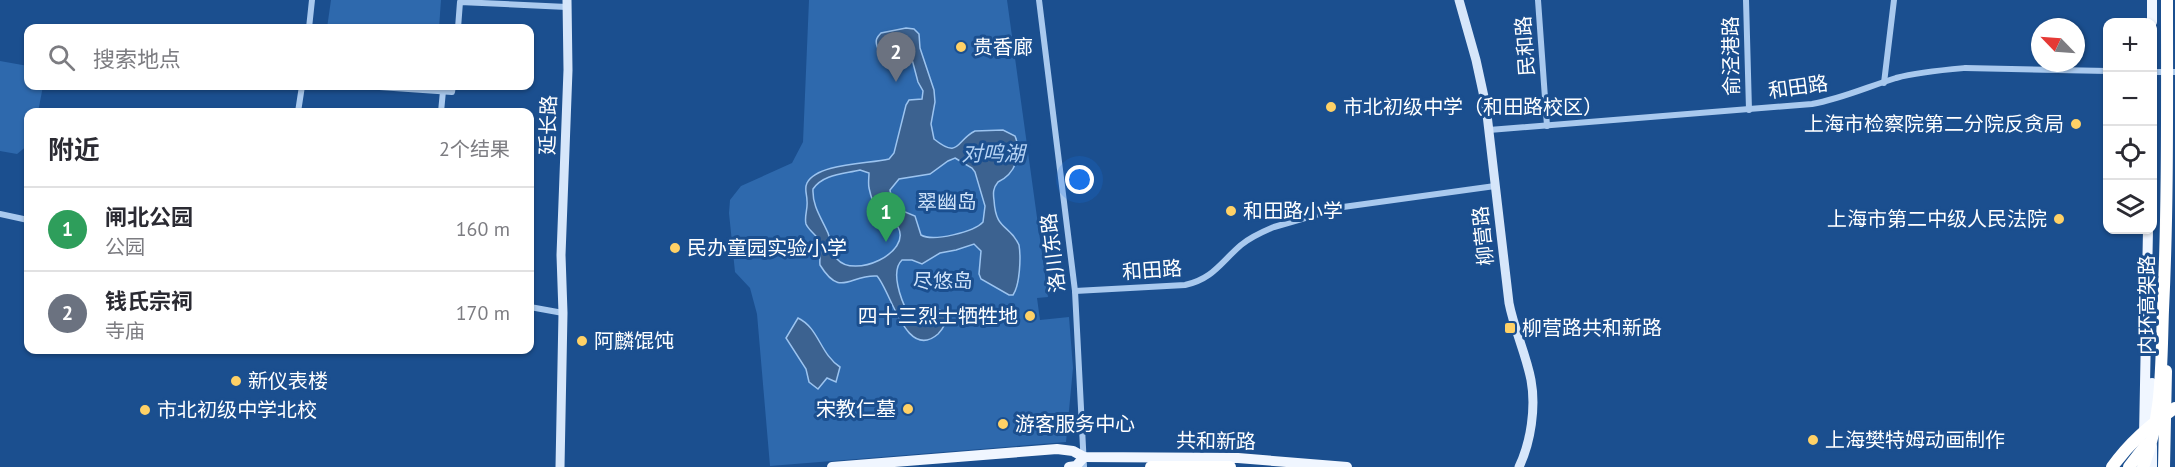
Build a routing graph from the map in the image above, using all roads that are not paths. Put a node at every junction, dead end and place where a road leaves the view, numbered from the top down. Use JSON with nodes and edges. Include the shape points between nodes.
{"nodes":[{"id":1,"x":312,"y":0,"type":"edge"},
{"id":2,"x":1039,"y":0,"type":"edge"},
{"id":3,"x":1459,"y":0,"type":"edge"},
{"id":4,"x":1539,"y":0,"type":"edge"},
{"id":5,"x":1746,"y":0,"type":"edge"},
{"id":6,"x":1894,"y":0,"type":"edge"},
{"id":7,"x":2152,"y":0,"type":"edge"},
{"id":8,"x":2167,"y":0,"type":"edge"},
{"id":9,"x":460,"y":1,"type":"edge"},
{"id":10,"x":567,"y":3,"type":"edge"},
{"id":11,"x":2152,"y":18,"type":"edge"},
{"id":12,"x":309,"y":24,"type":"edge"},
{"id":13,"x":458,"y":24,"type":"edge"},
{"id":14,"x":2103,"y":71,"type":"edge"},
{"id":15,"x":2157,"y":72,"type":"edge"},
{"id":16,"x":2175,"y":72,"type":"edge"},
{"id":17,"x":1884,"y":82,"type":"junction"},
{"id":18,"x":301,"y":90,"type":"edge"},
{"id":19,"x":427,"y":90,"type":"edge"},
{"id":20,"x":452,"y":90,"type":"edge"},
{"id":21,"x":443,"y":91,"type":"junction"},
{"id":22,"x":299,"y":108,"type":"edge"},
{"id":23,"x":441,"y":108,"type":"edge"},
{"id":24,"x":1749,"y":110,"type":"junction"},
{"id":25,"x":1547,"y":126,"type":"junction"},
{"id":26,"x":1489,"y":130,"type":"junction"},
{"id":27,"x":1495,"y":186,"type":"junction"},
{"id":28,"x":0,"y":214,"type":"edge"},
{"id":29,"x":24,"y":219,"type":"edge"},
{"id":30,"x":2150,"y":234,"type":"edge"},
{"id":31,"x":2150,"y":234,"type":"edge"},
{"id":32,"x":2166,"y":247,"type":"junction"},
{"id":33,"x":1075,"y":291,"type":"junction"},
{"id":34,"x":534,"y":309,"type":"edge"},
{"id":35,"x":563,"y":313,"type":"junction"},
{"id":36,"x":2175,"y":408,"type":"edge"},
{"id":37,"x":2155,"y":428,"type":"junction"},
{"id":38,"x":1084,"y":462,"type":"edge"},
{"id":39,"x":560,"y":467,"type":"edge"},
{"id":40,"x":832,"y":467,"type":"edge"},
{"id":41,"x":1069,"y":467,"type":"edge"},
{"id":42,"x":1152,"y":467,"type":"edge"},
{"id":43,"x":1230,"y":467,"type":"edge"},
{"id":44,"x":1347,"y":467,"type":"edge"},
{"id":45,"x":1519,"y":467,"type":"edge"},
{"id":46,"x":2112,"y":467,"type":"edge"},
{"id":47,"x":2129,"y":467,"type":"edge"},
{"id":48,"x":2144,"y":467,"type":"edge"},
{"id":49,"x":2152,"y":467,"type":"edge"},
{"id":50,"x":2164,"y":467,"type":"edge"}],
"edges":[{"from":1,"to":12,"type":"street"},
{"from":2,"to":33,"type":"street","name":"洛川东路"},
{"from":3,"to":26,"type":"main road","name":"柳营路"},
{"from":4,"to":25,"type":"street","name":"民和路"},
{"from":5,"to":24,"type":"street","name":"俞泾港路"},
{"from":6,"to":17,"type":"street"},
{"from":7,"to":11,"type":"main road"},
{"from":8,"to":32,"type":"highway","name":"内环高架路","bridge":true},
{"from":9,"to":10,"type":"street"},
{"from":9,"to":13,"type":"street"},
{"from":10,"to":35,"type":"main road","name":"延长路"},
{"from":14,"to":17,"type":"street","name":"和田路","via":[[1965,68]]},
{"from":15,"to":16,"type":"street"},
{"from":17,"to":24,"type":"street","name":"和田路","via":[[1822,103]]},
{"from":18,"to":22,"type":"street"},
{"from":19,"to":21,"type":"street"},
{"from":20,"to":21,"type":"street"},
{"from":21,"to":23,"type":"street"},
{"from":24,"to":25,"type":"street","name":"和田路"},
{"from":25,"to":26,"type":"street","name":"和田路"},
{"from":26,"to":27,"type":"main road","name":"柳营路"},
{"from":27,"to":33,"type":"street","name":"和田路","via":[[1343,207],[1274,227],[1243,244],[1216,271],[1196,283]]},
{"from":27,"to":45,"type":"main road","name":"柳营路","via":[[1513,325],[1532,382],[1532,425]]},
{"from":28,"to":29,"type":"street"},
{"from":30,"to":48,"type":"main road"},
{"from":31,"to":49,"type":"main road"},
{"from":32,"to":37,"type":"highway","bridge":true},
{"from":32,"to":50,"type":"highway","name":"内环高架路","bridge":true},
{"from":33,"to":38,"type":"street","name":"洛川东路"},
{"from":34,"to":35,"type":"street"},
{"from":35,"to":39,"type":"main road","name":"延长路"},
{"from":36,"to":46,"type":"highway","bridge":true,"via":[[2149,425]]},
{"from":37,"to":47,"type":"highway","bridge":true},
{"from":37,"to":48,"type":"highway","bridge":true},
{"from":38,"to":40,"type":"main road","name":"共和新路","via":[[1073,451],[1057,449]]},
{"from":38,"to":41,"type":"main road"},
{"from":38,"to":44,"type":"main road","name":"共和新路","via":[[1238,458]]},
{"from":42,"to":43,"type":"highway"}]}
